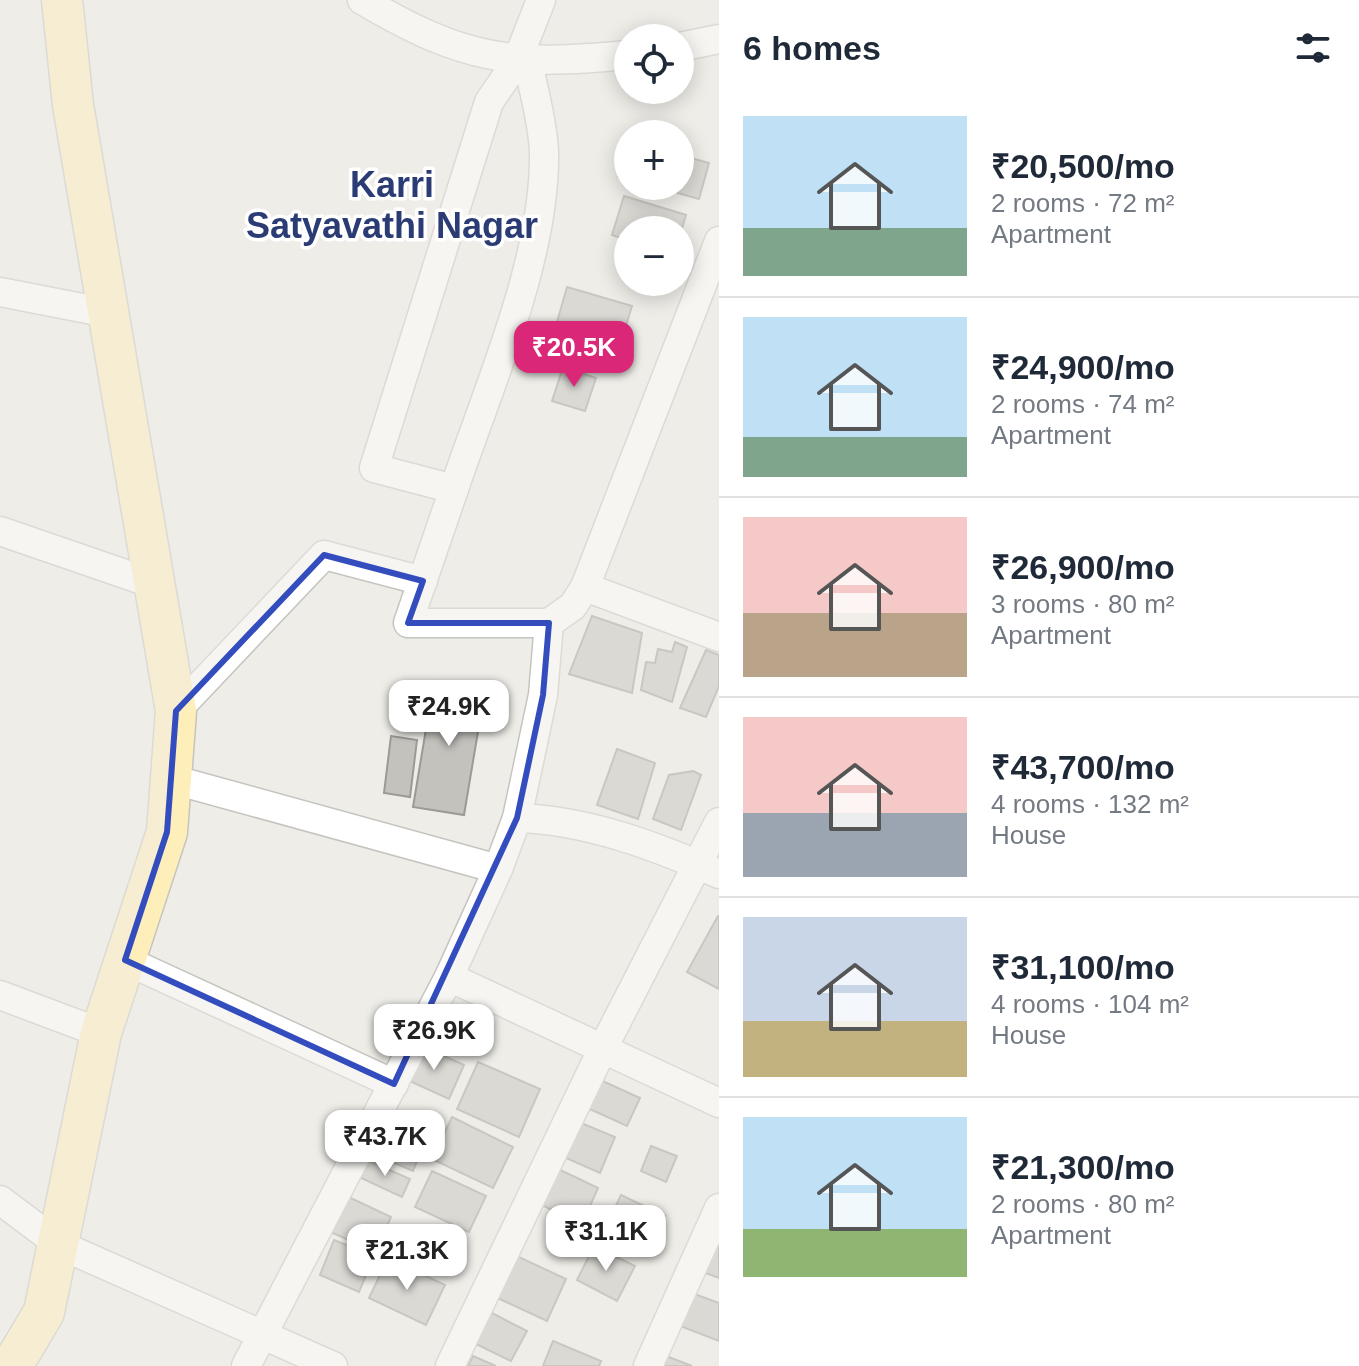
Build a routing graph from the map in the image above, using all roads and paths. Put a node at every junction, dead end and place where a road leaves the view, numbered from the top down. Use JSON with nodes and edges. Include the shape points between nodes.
{"nodes":[{"id":1,"x":62,"y":0,"type":"edge"},
{"id":2,"x":362,"y":0,"type":"edge"},
{"id":3,"x":541,"y":0,"type":"edge"},
{"id":4,"x":719,"y":39,"type":"edge"},
{"id":5,"x":694,"y":44,"type":"edge"},
{"id":6,"x":614,"y":56,"type":"edge"},
{"id":7,"x":522,"y":61,"type":"junction"},
{"id":8,"x":719,"y":241,"type":"edge"},
{"id":9,"x":0,"y":292,"type":"edge"},
{"id":10,"x":108,"y":313,"type":"junction"},
{"id":11,"x":454,"y":489,"type":"junction"},
{"id":12,"x":0,"y":531,"type":"edge"},
{"id":13,"x":423,"y":581,"type":"junction"},
{"id":14,"x":154,"y":584,"type":"junction"},
{"id":15,"x":585,"y":587,"type":"junction"},
{"id":16,"x":549,"y":623,"type":"junction"},
{"id":17,"x":719,"y":637,"type":"edge"},
{"id":18,"x":176,"y":711,"type":"junction"},
{"id":19,"x":171,"y":779,"type":"junction"},
{"id":20,"x":517,"y":818,"type":"junction"},
{"id":21,"x":719,"y":822,"type":"edge"},
{"id":22,"x":498,"y":869,"type":"junction"},
{"id":23,"x":708,"y":869,"type":"edge"},
{"id":24,"x":125,"y":960,"type":"junction"},
{"id":25,"x":449,"y":977,"type":"junction"},
{"id":26,"x":0,"y":995,"type":"edge"},
{"id":27,"x":101,"y":1033,"type":"junction"},
{"id":28,"x":602,"y":1050,"type":"junction"},
{"id":29,"x":394,"y":1084,"type":"junction"},
{"id":30,"x":719,"y":1103,"type":"edge"},
{"id":31,"x":0,"y":1200,"type":"edge"},
{"id":32,"x":719,"y":1208,"type":"edge"},
{"id":33,"x":60,"y":1245,"type":"junction"},
{"id":34,"x":263,"y":1337,"type":"junction"},
{"id":35,"x":12,"y":1366,"type":"edge"},
{"id":36,"x":246,"y":1366,"type":"edge"},
{"id":37,"x":333,"y":1366,"type":"edge"},
{"id":38,"x":450,"y":1366,"type":"edge"},
{"id":39,"x":648,"y":1366,"type":"edge"}],
"edges":[{"from":1,"to":10,"type":"street","via":[[73,105]]},
{"from":2,"to":7,"type":"street","via":[[406,26],[467,51]]},
{"from":3,"to":7,"type":"street"},
{"from":4,"to":5,"type":"street"},
{"from":6,"to":7,"type":"street"},
{"from":7,"to":11,"type":"street","via":[[544,149],[542,199],[522,285]]},
{"from":7,"to":11,"type":"street","via":[[489,102],[374,468]]},
{"from":8,"to":15,"type":"street"},
{"from":9,"to":10,"type":"street"},
{"from":10,"to":14,"type":"street"},
{"from":11,"to":13,"type":"street"},
{"from":12,"to":14,"type":"street"},
{"from":13,"to":16,"type":"street","via":[[408,623]]},
{"from":13,"to":18,"type":"street","via":[[324,555]]},
{"from":14,"to":18,"type":"street"},
{"from":15,"to":16,"type":"street","via":[[573,606]]},
{"from":15,"to":17,"type":"street"},
{"from":16,"to":20,"type":"street","via":[[543,695]]},
{"from":18,"to":19,"type":"street"},
{"from":19,"to":22,"type":"street"},
{"from":19,"to":24,"type":"street","via":[[167,832]]},
{"from":20,"to":22,"type":"street"},
{"from":20,"to":23,"type":"street","via":[[553,819],[608,833]]},
{"from":21,"to":23,"type":"street"},
{"from":22,"to":25,"type":"street"},
{"from":23,"to":28,"type":"street"},
{"from":24,"to":27,"type":"street"},
{"from":24,"to":29,"type":"street"},
{"from":25,"to":28,"type":"street"},
{"from":25,"to":29,"type":"street"},
{"from":26,"to":27,"type":"street"},
{"from":27,"to":33,"type":"street"},
{"from":28,"to":30,"type":"street"},
{"from":28,"to":38,"type":"street"},
{"from":29,"to":34,"type":"street"},
{"from":31,"to":33,"type":"street"},
{"from":32,"to":39,"type":"street"},
{"from":33,"to":34,"type":"street"},
{"from":33,"to":35,"type":"street","via":[[44,1312]]},
{"from":34,"to":36,"type":"street"},
{"from":34,"to":37,"type":"street"}]}
